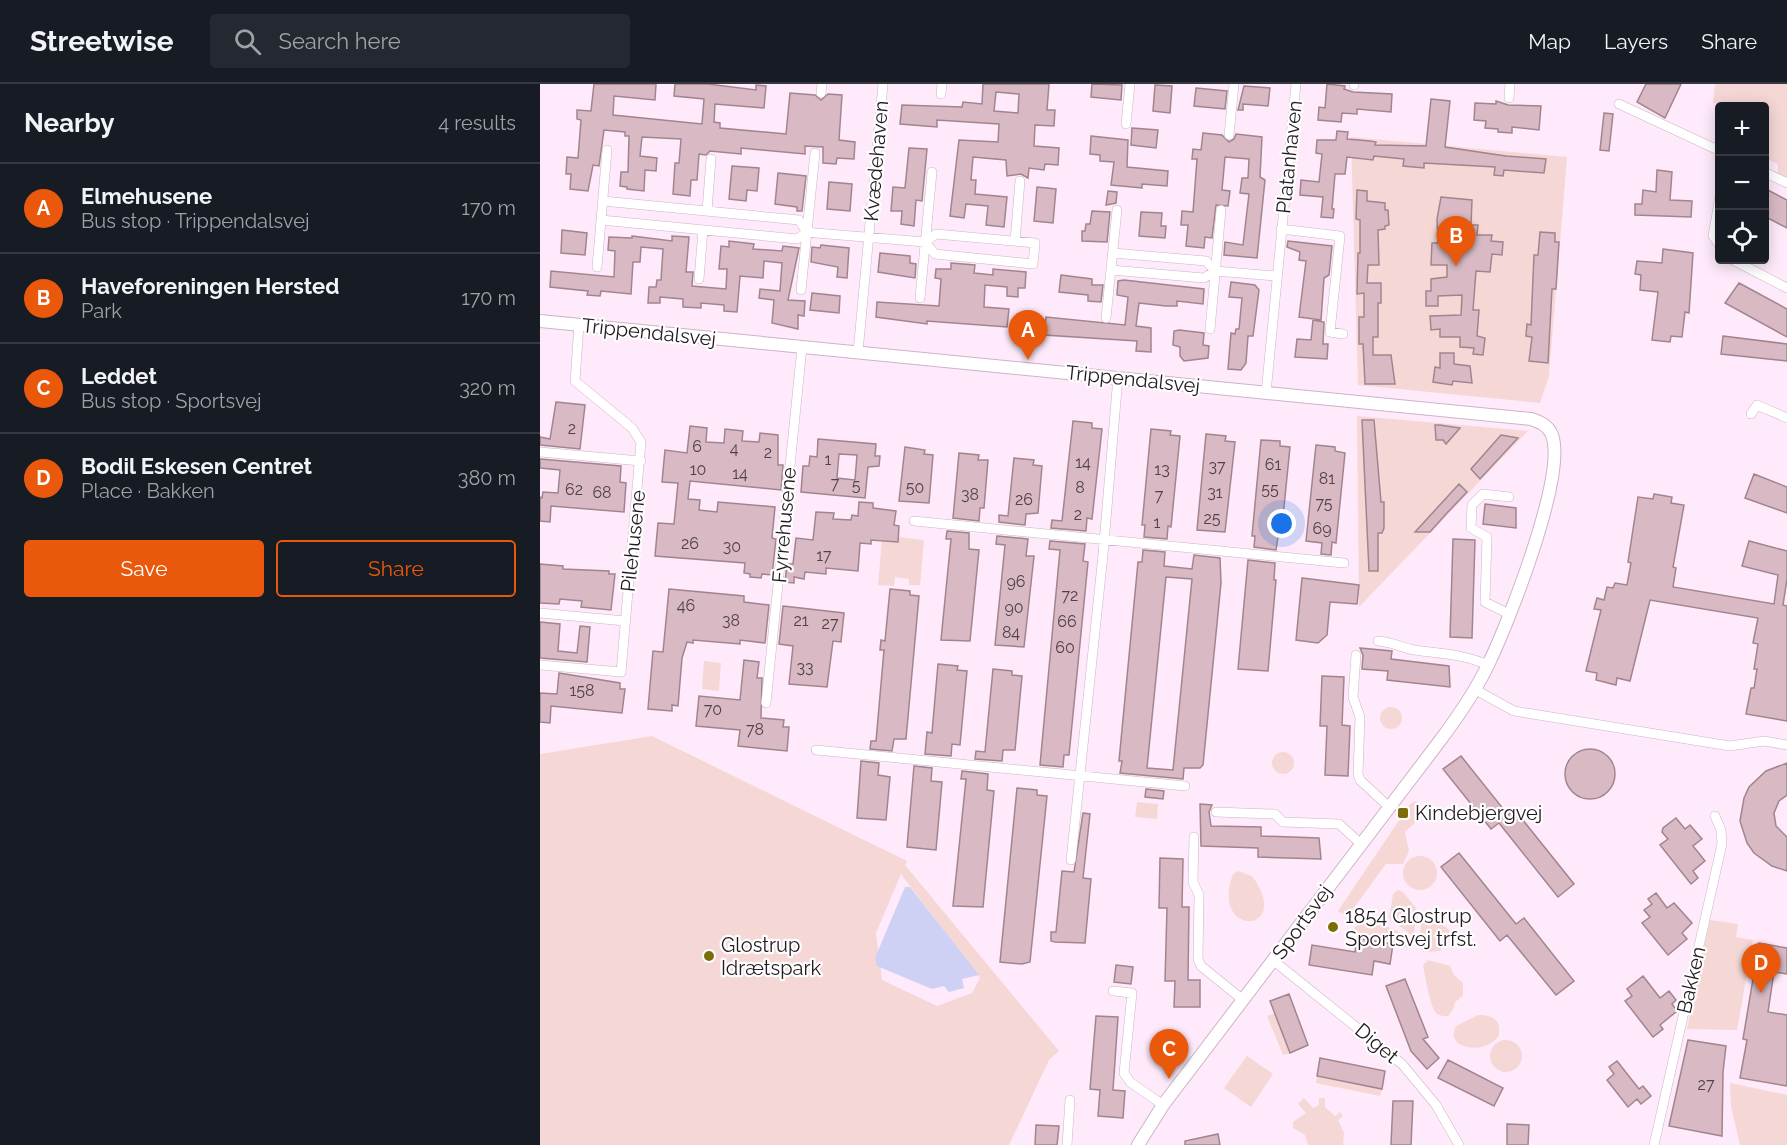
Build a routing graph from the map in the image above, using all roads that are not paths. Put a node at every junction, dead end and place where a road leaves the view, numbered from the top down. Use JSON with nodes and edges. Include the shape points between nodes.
{"nodes":[{"id":1,"x":883,"y":84,"type":"edge"},
{"id":2,"x":942,"y":84,"type":"edge"},
{"id":3,"x":1130,"y":84,"type":"edge"},
{"id":4,"x":1234,"y":84,"type":"edge"},
{"id":5,"x":1296,"y":84,"type":"edge"},
{"id":6,"x":1510,"y":84,"type":"edge"},
{"id":7,"x":941,"y":94,"type":"dead end"},
{"id":8,"x":1509,"y":98,"type":"dead end"},
{"id":9,"x":1619,"y":104,"type":"dead end"},
{"id":10,"x":1126,"y":123,"type":"dead end"},
{"id":11,"x":1229,"y":135,"type":"dead end"},
{"id":12,"x":1715,"y":149,"type":"edge"},
{"id":13,"x":607,"y":150,"type":"dead end"},
{"id":14,"x":815,"y":153,"type":"dead end"},
{"id":15,"x":711,"y":159,"type":"dead end"},
{"id":16,"x":932,"y":172,"type":"dead end"},
{"id":17,"x":1769,"y":174,"type":"edge"},
{"id":18,"x":1020,"y":181,"type":"dead end"},
{"id":19,"x":1787,"y":183,"type":"edge"},
{"id":20,"x":603,"y":201,"type":"junction"},
{"id":21,"x":1117,"y":210,"type":"dead end"},
{"id":22,"x":1221,"y":210,"type":"dead end"},
{"id":23,"x":707,"y":211,"type":"junction"},
{"id":24,"x":601,"y":220,"type":"junction"},
{"id":25,"x":1715,"y":223,"type":"edge"},
{"id":26,"x":1281,"y":229,"type":"junction"},
{"id":27,"x":703,"y":230,"type":"junction"},
{"id":28,"x":807,"y":232,"type":"junction"},
{"id":29,"x":869,"y":238,"type":"junction"},
{"id":30,"x":1715,"y":239,"type":"edge"},
{"id":31,"x":925,"y":242,"type":"junction"},
{"id":32,"x":1015,"y":242,"type":"junction"},
{"id":33,"x":1113,"y":253,"type":"junction"},
{"id":34,"x":1741,"y":264,"type":"edge"},
{"id":35,"x":597,"y":267,"type":"dead end"},
{"id":36,"x":1111,"y":270,"type":"junction"},
{"id":37,"x":1215,"y":271,"type":"junction"},
{"id":38,"x":1275,"y":276,"type":"junction"},
{"id":39,"x":699,"y":279,"type":"dead end"},
{"id":40,"x":1787,"y":288,"type":"edge"},
{"id":41,"x":801,"y":290,"type":"dead end"},
{"id":42,"x":920,"y":298,"type":"dead end"},
{"id":43,"x":1106,"y":318,"type":"dead end"},
{"id":44,"x":540,"y":321,"type":"edge"},
{"id":45,"x":579,"y":325,"type":"junction"},
{"id":46,"x":1210,"y":329,"type":"dead end"},
{"id":47,"x":1343,"y":334,"type":"dead end"},
{"id":48,"x":858,"y":352,"type":"junction"},
{"id":49,"x":801,"y":353,"type":"junction"},
{"id":50,"x":1118,"y":378,"type":"junction"},
{"id":51,"x":1266,"y":393,"type":"junction"},
{"id":52,"x":1751,"y":414,"type":"dead end"},
{"id":53,"x":1787,"y":418,"type":"edge"},
{"id":54,"x":540,"y":452,"type":"edge"},
{"id":55,"x":1553,"y":458,"type":"joint"},
{"id":56,"x":641,"y":461,"type":"junction"},
{"id":57,"x":1509,"y":497,"type":"dead end"},
{"id":58,"x":914,"y":521,"type":"dead end"},
{"id":59,"x":1104,"y":539,"type":"junction"},
{"id":60,"x":1344,"y":563,"type":"dead end"},
{"id":61,"x":540,"y":613,"type":"edge"},
{"id":62,"x":1509,"y":614,"type":"junction"},
{"id":63,"x":625,"y":621,"type":"junction"},
{"id":64,"x":1378,"y":641,"type":"dead end"},
{"id":65,"x":1356,"y":655,"type":"dead end"},
{"id":66,"x":540,"y":665,"type":"edge"},
{"id":67,"x":1488,"y":665,"type":"junction"},
{"id":68,"x":1474,"y":689,"type":"junction"},
{"id":69,"x":766,"y":703,"type":"dead end"},
{"id":70,"x":1787,"y":745,"type":"edge"},
{"id":71,"x":816,"y":750,"type":"dead end"},
{"id":72,"x":1079,"y":774,"type":"junction"},
{"id":73,"x":1185,"y":786,"type":"dead end"},
{"id":74,"x":1389,"y":807,"type":"junction"},
{"id":75,"x":1216,"y":812,"type":"dead end"},
{"id":76,"x":1715,"y":816,"type":"dead end"},
{"id":77,"x":1194,"y":837,"type":"dead end"},
{"id":78,"x":1361,"y":843,"type":"junction"},
{"id":79,"x":1071,"y":860,"type":"dead end"},
{"id":80,"x":1274,"y":961,"type":"junction"},
{"id":81,"x":1113,"y":991,"type":"dead end"},
{"id":82,"x":1243,"y":1000,"type":"junction"},
{"id":83,"x":1070,"y":1100,"type":"dead end"},
{"id":84,"x":1163,"y":1105,"type":"junction"},
{"id":85,"x":1067,"y":1145,"type":"edge"},
{"id":86,"x":1138,"y":1145,"type":"edge"},
{"id":87,"x":1459,"y":1145,"type":"edge"},
{"id":88,"x":1654,"y":1145,"type":"edge"}],
"edges":[{"from":1,"to":29,"type":"street","name":"Kvædehaven"},
{"from":2,"to":7,"type":"street"},
{"from":3,"to":10,"type":"street"},
{"from":4,"to":11,"type":"street"},
{"from":5,"to":26,"type":"street","name":"Platanhaven"},
{"from":6,"to":8,"type":"street"},
{"from":9,"to":12,"type":"street"},
{"from":13,"to":20,"type":"street"},
{"from":14,"to":28,"type":"street"},
{"from":15,"to":23,"type":"street"},
{"from":16,"to":31,"type":"street"},
{"from":17,"to":19,"type":"street"},
{"from":18,"to":32,"type":"street"},
{"from":20,"to":23,"type":"street","name":"Kvædehaven"},
{"from":20,"to":24,"type":"street"},
{"from":21,"to":33,"type":"street"},
{"from":22,"to":37,"type":"street"},
{"from":23,"to":28,"type":"street","name":"Kvædehaven","via":[[799,220]]},
{"from":24,"to":27,"type":"street","name":"Kvædehaven"},
{"from":24,"to":35,"type":"street"},
{"from":25,"to":30,"type":"street"},
{"from":26,"to":38,"type":"street","name":"Platanhaven"},
{"from":26,"to":47,"type":"street","name":"Platanhaven","via":[[1340,236],[1330,332]]},
{"from":27,"to":28,"type":"street","name":"Kvædehaven","via":[[797,239]]},
{"from":27,"to":39,"type":"street"},
{"from":28,"to":29,"type":"street","name":"Kvædehaven"},
{"from":28,"to":41,"type":"street"},
{"from":29,"to":31,"type":"street","name":"Kvædehaven"},
{"from":29,"to":48,"type":"street","name":"Kvædehaven"},
{"from":31,"to":32,"type":"street","name":"Kvædehaven","via":[[936,234]]},
{"from":31,"to":32,"type":"street","name":"Kvædehaven","via":[[935,254],[1033,264],[1035,243]]},
{"from":31,"to":42,"type":"street"},
{"from":33,"to":36,"type":"street"},
{"from":33,"to":37,"type":"street","via":[[1206,261]]},
{"from":34,"to":40,"type":"street"},
{"from":36,"to":37,"type":"street","via":[[1204,278]]},
{"from":36,"to":43,"type":"street"},
{"from":37,"to":38,"type":"street"},
{"from":37,"to":46,"type":"street"},
{"from":38,"to":51,"type":"street","name":"Platanhaven"},
{"from":44,"to":45,"type":"street","name":"Trippendalsvej"},
{"from":45,"to":49,"type":"street","name":"Trippendalsvej"},
{"from":45,"to":56,"type":"street","name":"Pilehusene","via":[[574,376],[578,385],[638,435]]},
{"from":48,"to":49,"type":"street","name":"Trippendalsvej"},
{"from":48,"to":50,"type":"street","name":"Trippendalsvej"},
{"from":49,"to":69,"type":"street","name":"Fyrrehusene"},
{"from":50,"to":51,"type":"street","name":"Trippendalsvej"},
{"from":50,"to":59,"type":"street"},
{"from":51,"to":55,"type":"street","name":"Trippendalsvej","via":[[1531,419],[1550,431]]},
{"from":52,"to":53,"type":"street","via":[[1757,405]]},
{"from":54,"to":56,"type":"street","name":"Pilehusene"},
{"from":55,"to":62,"type":"street","name":"Sportsvej","via":[[1531,558]]},
{"from":56,"to":63,"type":"street","name":"Pilehusene"},
{"from":57,"to":62,"type":"street","via":[[1483,494],[1472,505],[1471,528],[1487,537],[1485,602]]},
{"from":58,"to":59,"type":"street"},
{"from":59,"to":60,"type":"street"},
{"from":59,"to":72,"type":"street"},
{"from":61,"to":63,"type":"street","name":"Pilehusene"},
{"from":62,"to":67,"type":"street","name":"Sportsvej"},
{"from":63,"to":66,"type":"street","name":"Pilehusene","via":[[621,672]]},
{"from":64,"to":67,"type":"street","via":[[1468,656]]},
{"from":65,"to":74,"type":"street","via":[[1353,697],[1360,717],[1358,778]]},
{"from":67,"to":68,"type":"street","name":"Sportsvej"},
{"from":68,"to":70,"type":"street","via":[[1514,711],[1730,746],[1764,741]]},
{"from":68,"to":74,"type":"street","name":"Sportsvej","via":[[1442,739]]},
{"from":71,"to":72,"type":"street"},
{"from":72,"to":73,"type":"street"},
{"from":72,"to":79,"type":"street"},
{"from":74,"to":78,"type":"street","name":"Sportsvej"},
{"from":75,"to":78,"type":"street","via":[[1275,814],[1283,822],[1339,825]]},
{"from":76,"to":88,"type":"street","name":"Bakken","via":[[1722,844]]},
{"from":77,"to":82,"type":"street","via":[[1193,882],[1199,895],[1198,959],[1201,966]]},
{"from":78,"to":80,"type":"street","name":"Sportsvej"},
{"from":80,"to":82,"type":"street","name":"Sportsvej"},
{"from":80,"to":87,"type":"street","name":"Diget","via":[[1402,1064],[1436,1105]]},
{"from":81,"to":84,"type":"street","via":[[1132,993],[1124,1073],[1130,1082]]},
{"from":82,"to":84,"type":"street","name":"Sportsvej"},
{"from":83,"to":85,"type":"street"},
{"from":84,"to":86,"type":"street","name":"Sportsvej"}]}
